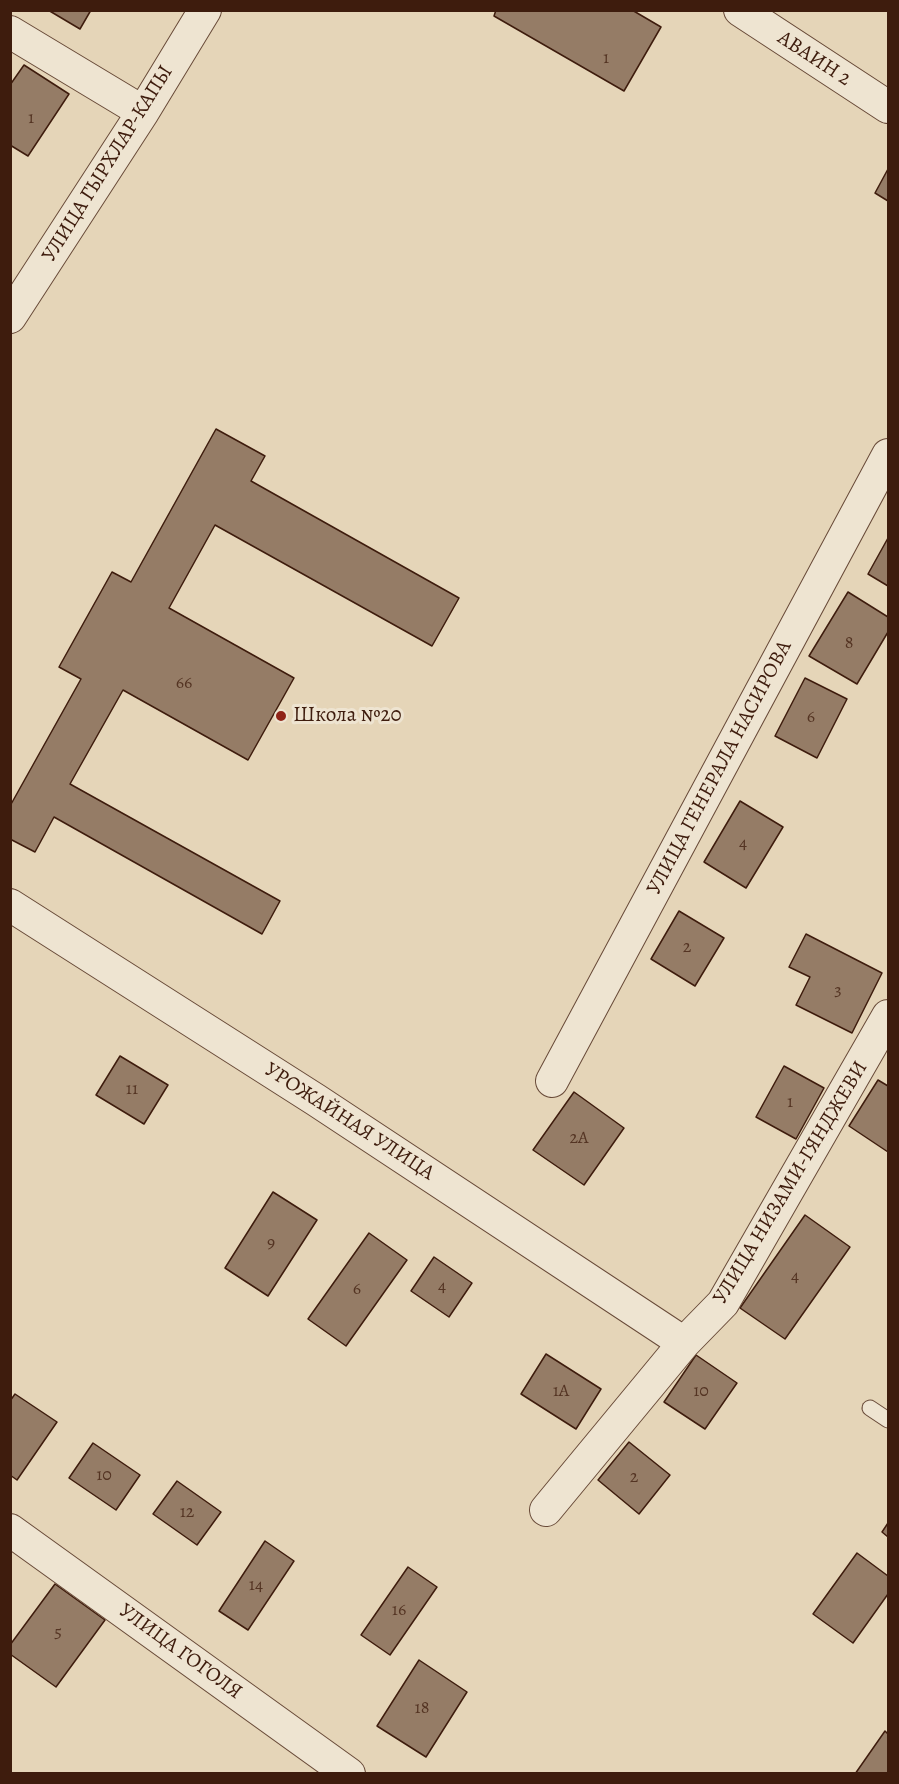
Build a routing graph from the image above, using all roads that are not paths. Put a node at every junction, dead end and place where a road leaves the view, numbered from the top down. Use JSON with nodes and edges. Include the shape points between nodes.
{"nodes":[{"id":1,"x":205,"y":10,"type":"edge"},
{"id":2,"x":740,"y":10,"type":"edge"},
{"id":3,"x":10,"y":32,"type":"edge"},
{"id":4,"x":888,"y":107,"type":"edge"},
{"id":5,"x":142,"y":112,"type":"junction"},
{"id":6,"x":10,"y":318,"type":"edge"},
{"id":7,"x":888,"y":455,"type":"edge"},
{"id":8,"x":10,"y":905,"type":"edge"},
{"id":9,"x":888,"y":1016,"type":"edge"},
{"id":10,"x":552,"y":1081,"type":"dead end"},
{"id":11,"x":684,"y":1343,"type":"junction"},
{"id":12,"x":870,"y":1408,"type":"dead end"},
{"id":13,"x":888,"y":1420,"type":"edge"},
{"id":14,"x":546,"y":1510,"type":"dead end"},
{"id":15,"x":10,"y":1530,"type":"edge"},
{"id":16,"x":349,"y":1773,"type":"edge"}],
"edges":[{"from":1,"to":5,"type":"street","name":"УЛИЦА ГЫРХЛАР-КАПЫ"},
{"from":2,"to":4,"type":"street","name":"АВАИН 2"},
{"from":3,"to":5,"type":"street"},
{"from":5,"to":6,"type":"street","name":"УЛИЦА ГЫРХЛАР-КАПЫ"},
{"from":7,"to":10,"type":"street","name":"УЛИЦА ГЕНЕРАЛА НАСИРОВА"},
{"from":8,"to":11,"type":"street","name":"УРОЖАЙНАЯ УЛИЦА","via":[[316,1100]]},
{"from":9,"to":11,"type":"street","name":"УЛИЦА НИЗАМИ-ГЯНДЖЕВИ","via":[[723,1303]]},
{"from":11,"to":14,"type":"street","name":"УЛИЦА НИЗАМИ-ГЯНДЖЕВИ"},
{"from":12,"to":13,"type":"lane"},
{"from":15,"to":16,"type":"street","name":"УЛИЦА ГОГОЛЯ"}]}
